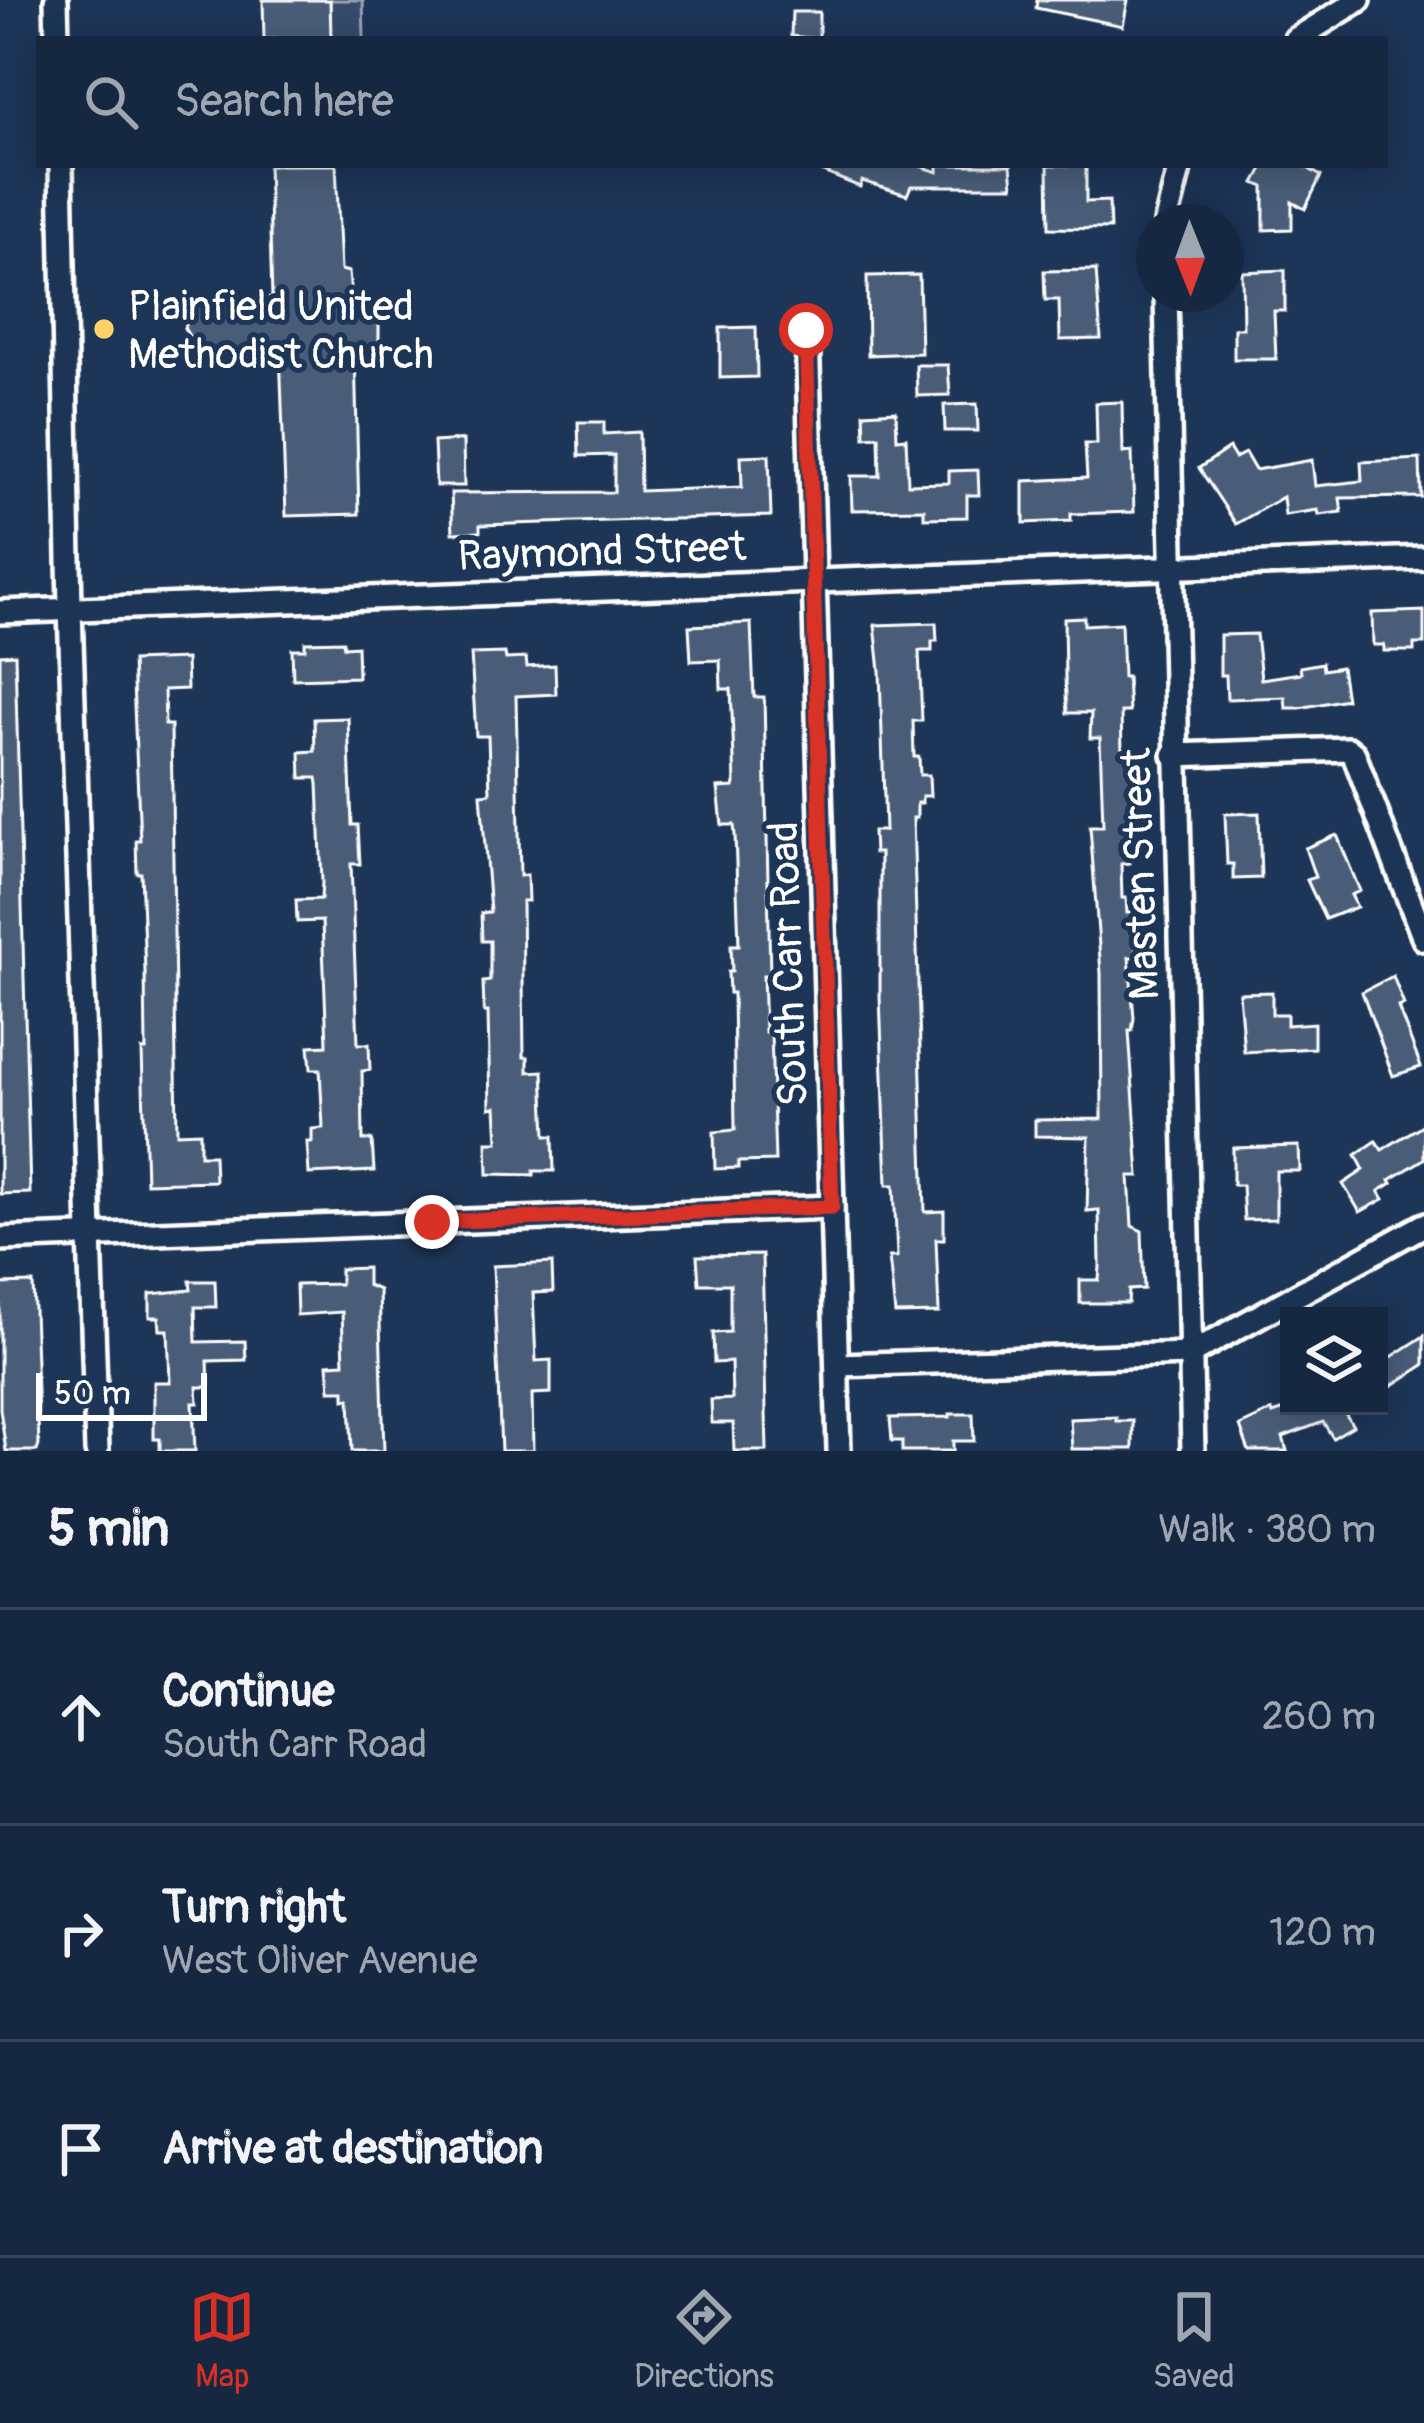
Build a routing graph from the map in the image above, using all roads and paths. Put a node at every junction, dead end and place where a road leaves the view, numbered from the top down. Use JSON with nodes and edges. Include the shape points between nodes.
{"nodes":[{"id":1,"x":56,"y":0,"type":"edge"},
{"id":2,"x":1359,"y":0,"type":"edge"},
{"id":3,"x":58,"y":36,"type":"edge"},
{"id":4,"x":1301,"y":36,"type":"edge"},
{"id":5,"x":61,"y":168,"type":"edge"},
{"id":6,"x":1179,"y":168,"type":"edge"},
{"id":7,"x":1170,"y":204,"type":"edge"},
{"id":8,"x":1166,"y":312,"type":"edge"},
{"id":9,"x":806,"y":330,"type":"dead end"},
{"id":10,"x":1424,"y":558,"type":"edge"},
{"id":11,"x":1169,"y":568,"type":"junction"},
{"id":12,"x":815,"y":581,"type":"junction"},
{"id":13,"x":70,"y":610,"type":"junction"},
{"id":14,"x":0,"y":612,"type":"edge"},
{"id":15,"x":1174,"y":754,"type":"junction"},
{"id":16,"x":1424,"y":939,"type":"edge"},
{"id":17,"x":832,"y":1207,"type":"junction"},
{"id":18,"x":1424,"y":1226,"type":"edge"},
{"id":19,"x":92,"y":1235,"type":"junction"},
{"id":20,"x":0,"y":1239,"type":"edge"},
{"id":21,"x":1190,"y":1354,"type":"junction"},
{"id":22,"x":837,"y":1365,"type":"junction"},
{"id":23,"x":98,"y":1451,"type":"edge"},
{"id":24,"x":839,"y":1451,"type":"edge"},
{"id":25,"x":1193,"y":1451,"type":"edge"}],
"edges":[{"from":1,"to":3,"type":"street"},
{"from":2,"to":4,"type":"street"},
{"from":5,"to":13,"type":"street"},
{"from":6,"to":7,"type":"street"},
{"from":8,"to":11,"type":"street","name":"Masten Street"},
{"from":9,"to":12,"type":"street","name":"South Carr Road"},
{"from":10,"to":11,"type":"street","name":"Raymond Street"},
{"from":11,"to":12,"type":"street","name":"Raymond Street"},
{"from":11,"to":15,"type":"street","name":"Masten Street"},
{"from":12,"to":13,"type":"street","name":"Raymond Street"},
{"from":12,"to":17,"type":"street","name":"South Carr Road"},
{"from":13,"to":14,"type":"street","name":"Raymond Street"},
{"from":13,"to":19,"type":"street"},
{"from":15,"to":16,"type":"street","via":[[1348,749]]},
{"from":15,"to":21,"type":"street","name":"Masten Street"},
{"from":17,"to":19,"type":"street"},
{"from":17,"to":22,"type":"street","name":"South Carr Road"},
{"from":18,"to":21,"type":"street"},
{"from":19,"to":20,"type":"street"},
{"from":19,"to":23,"type":"street"},
{"from":21,"to":22,"type":"street"},
{"from":21,"to":25,"type":"street","name":"Masten Street"},
{"from":22,"to":24,"type":"street","name":"South Carr Road"}]}
